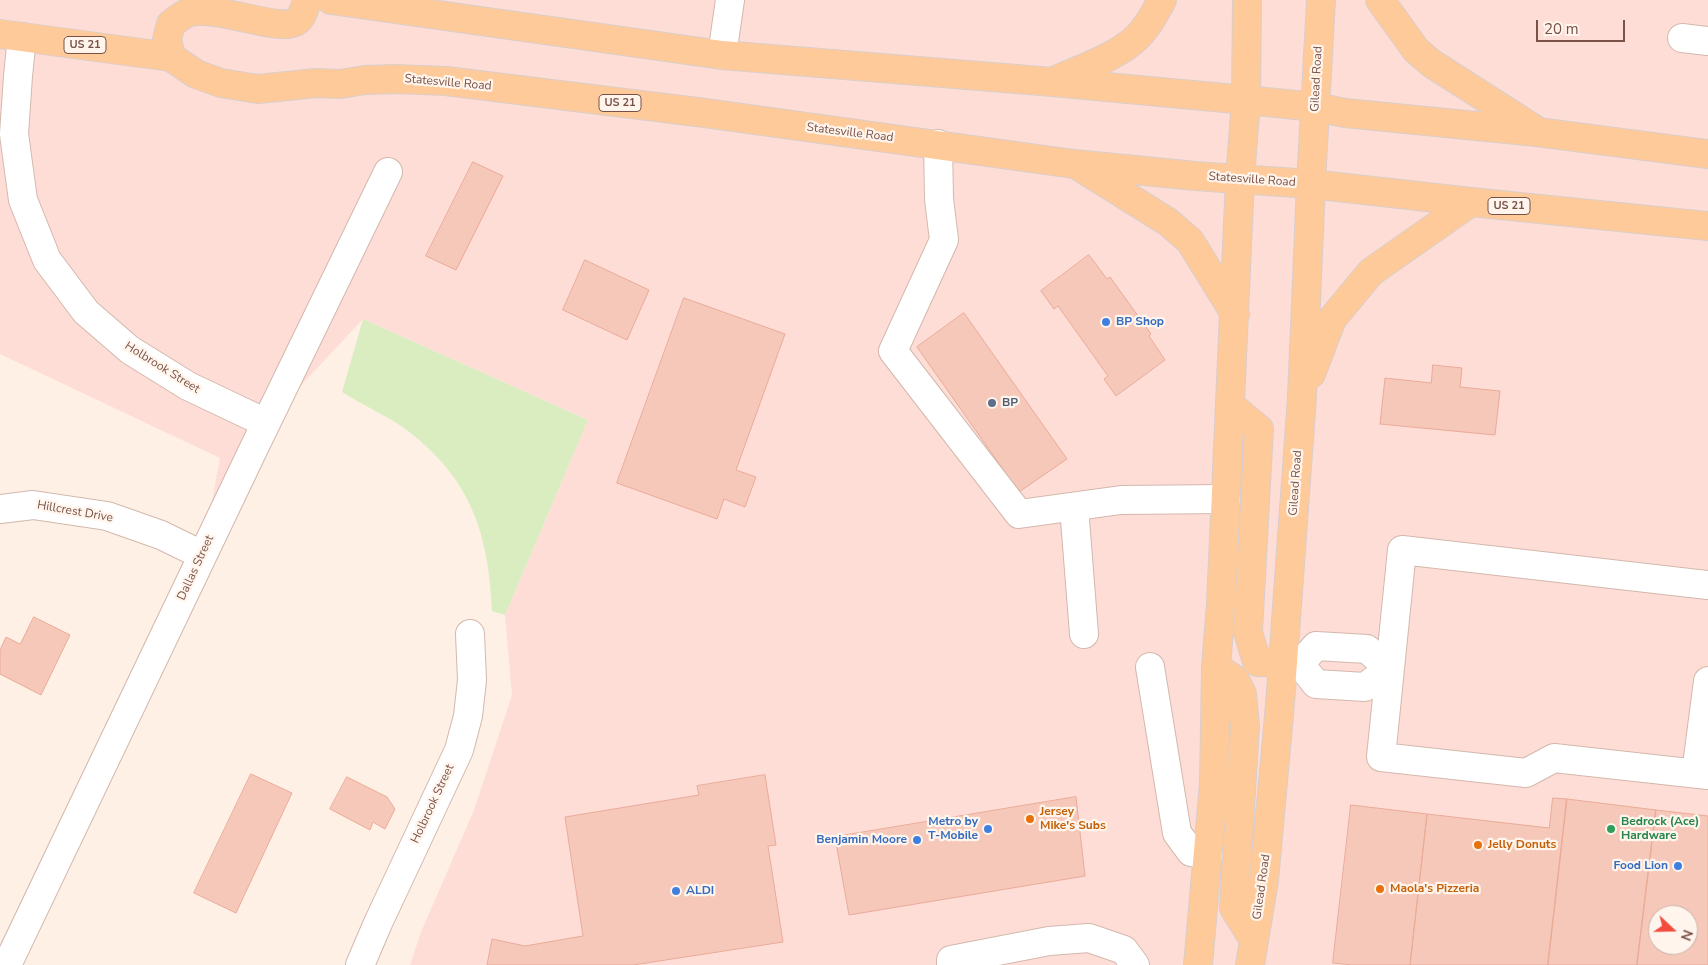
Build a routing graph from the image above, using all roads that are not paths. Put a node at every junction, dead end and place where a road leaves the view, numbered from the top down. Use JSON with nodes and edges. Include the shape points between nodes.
{"nodes":[{"id":1,"x":307,"y":0,"type":"edge"},
{"id":2,"x":331,"y":0,"type":"edge"},
{"id":3,"x":730,"y":0,"type":"edge"},
{"id":4,"x":1162,"y":0,"type":"edge"},
{"id":5,"x":1247,"y":0,"type":"edge"},
{"id":6,"x":1321,"y":0,"type":"edge"},
{"id":7,"x":1380,"y":0,"type":"edge"},
{"id":8,"x":11,"y":35,"type":"edge"},
{"id":9,"x":722,"y":55,"type":"junction"},
{"id":10,"x":171,"y":57,"type":"junction"},
{"id":11,"x":1053,"y":82,"type":"junction"},
{"id":12,"x":1246,"y":100,"type":"junction"},
{"id":13,"x":1316,"y":107,"type":"junction"},
{"id":14,"x":1538,"y":132,"type":"junction"},
{"id":15,"x":938,"y":144,"type":"junction"},
{"id":16,"x":1708,"y":154,"type":"edge"},
{"id":17,"x":1074,"y":164,"type":"junction"},
{"id":18,"x":388,"y":172,"type":"dead end"},
{"id":19,"x":1240,"y":179,"type":"junction"},
{"id":20,"x":1311,"y":184,"type":"junction"},
{"id":21,"x":1471,"y":202,"type":"junction"},
{"id":22,"x":1708,"y":226,"type":"edge"},
{"id":23,"x":1235,"y":314,"type":"junction"},
{"id":24,"x":1302,"y":397,"type":"junction"},
{"id":25,"x":1230,"y":405,"type":"junction"},
{"id":26,"x":266,"y":423,"type":"junction"},
{"id":27,"x":1226,"y":499,"type":"junction"},
{"id":28,"x":1074,"y":507,"type":"junction"},
{"id":29,"x":0,"y":509,"type":"edge"},
{"id":30,"x":202,"y":555,"type":"junction"},
{"id":31,"x":1708,"y":585,"type":"edge"},
{"id":32,"x":470,"y":634,"type":"dead end"},
{"id":33,"x":1084,"y":634,"type":"dead end"},
{"id":34,"x":1291,"y":664,"type":"junction"},
{"id":35,"x":1150,"y":667,"type":"dead end"},
{"id":36,"x":1216,"y":667,"type":"junction"},
{"id":37,"x":1389,"y":669,"type":"junction"},
{"id":38,"x":1708,"y":680,"type":"edge"},
{"id":39,"x":1702,"y":774,"type":"edge"},
{"id":40,"x":1199,"y":854,"type":"junction"},
{"id":41,"x":1252,"y":953,"type":"edge"},
{"id":42,"x":7,"y":965,"type":"edge"},
{"id":43,"x":360,"y":965,"type":"edge"},
{"id":44,"x":951,"y":965,"type":"edge"},
{"id":45,"x":1135,"y":965,"type":"edge"},
{"id":46,"x":1198,"y":965,"type":"edge"}],
"edges":[{"from":1,"to":10,"type":"main road","via":[[296,22],[284,25],[217,12],[189,13],[171,24],[167,40]]},
{"from":2,"to":9,"type":"main road"},
{"from":3,"to":9,"type":"street"},
{"from":4,"to":11,"type":"main road","via":[[1150,22],[1134,40],[1118,52]]},
{"from":5,"to":12,"type":"main road"},
{"from":6,"to":13,"type":"main road","name":"Gilead Road"},
{"from":7,"to":14,"type":"main road","via":[[1416,50],[1431,63]]},
{"from":8,"to":10,"type":"main road","name":"Statesville Road","number":"US 21"},
{"from":8,"to":26,"type":"street","name":"Holbrook Street","via":[[18,76],[14,134],[24,200],[47,260],[86,312],[130,350],[188,386]]},
{"from":9,"to":11,"type":"main road"},
{"from":10,"to":15,"type":"main road","name":"Statesville Road","number":"US 21","via":[[196,74],[221,83],[258,89],[373,80],[446,81]]},
{"from":11,"to":12,"type":"main road"},
{"from":12,"to":13,"type":"main road"},
{"from":12,"to":19,"type":"main road"},
{"from":13,"to":14,"type":"main road","via":[[1345,113]]},
{"from":13,"to":20,"type":"main road","name":"Gilead Road"},
{"from":14,"to":16,"type":"main road"},
{"from":15,"to":17,"type":"main road","name":"Statesville Road","number":"US 21"},
{"from":15,"to":28,"type":"street","via":[[944,240],[892,351],[1018,514]]},
{"from":17,"to":19,"type":"main road","name":"Statesville Road","number":"US 21"},
{"from":17,"to":23,"type":"main road","via":[[1168,222],[1190,241]]},
{"from":18,"to":26,"type":"street","name":"Dallas Street"},
{"from":19,"to":20,"type":"main road","name":"Statesville Road","number":"US 21"},
{"from":19,"to":23,"type":"main road"},
{"from":20,"to":21,"type":"main road","name":"Statesville Road","number":"US 21"},
{"from":20,"to":24,"type":"main road","name":"Gilead Road"},
{"from":21,"to":22,"type":"main road","name":"Statesville Road","number":"US 21"},
{"from":21,"to":24,"type":"main road","via":[[1371,272],[1354,291],[1332,319]]},
{"from":23,"to":25,"type":"main road"},
{"from":24,"to":34,"type":"main road","name":"Gilead Road"},
{"from":25,"to":27,"type":"main road"},
{"from":25,"to":34,"type":"main road","via":[[1259,429],[1248,632],[1257,662]]},
{"from":26,"to":30,"type":"street","name":"Dallas Street"},
{"from":27,"to":28,"type":"street","via":[[1121,500]]},
{"from":27,"to":36,"type":"main road"},
{"from":28,"to":33,"type":"street"},
{"from":29,"to":30,"type":"street","name":"Hillcrest Drive","via":[[33,505],[107,516],[161,535]]},
{"from":30,"to":42,"type":"street","name":"Dallas Street"},
{"from":31,"to":37,"type":"street","via":[[1402,550]]},
{"from":32,"to":43,"type":"street","name":"Holbrook Street","via":[[472,680],[468,716],[459,750]]},
{"from":34,"to":37,"type":"street","via":[[1316,684],[1365,687]]},
{"from":34,"to":37,"type":"street","via":[[1316,646],[1367,649]]},
{"from":34,"to":41,"type":"main road","name":"Gilead Road"},
{"from":35,"to":40,"type":"street","via":[[1176,833]]},
{"from":36,"to":40,"type":"main road","via":[[1214,783]]},
{"from":36,"to":41,"type":"main road","via":[[1235,680],[1242,694],[1245,726],[1234,908]]},
{"from":37,"to":39,"type":"street","via":[[1381,757],[1526,773],[1554,758]]},
{"from":38,"to":39,"type":"street"},
{"from":40,"to":46,"type":"main road"},
{"from":44,"to":45,"type":"street","via":[[951,960],[1049,940],[1089,938],[1124,950]]}]}
